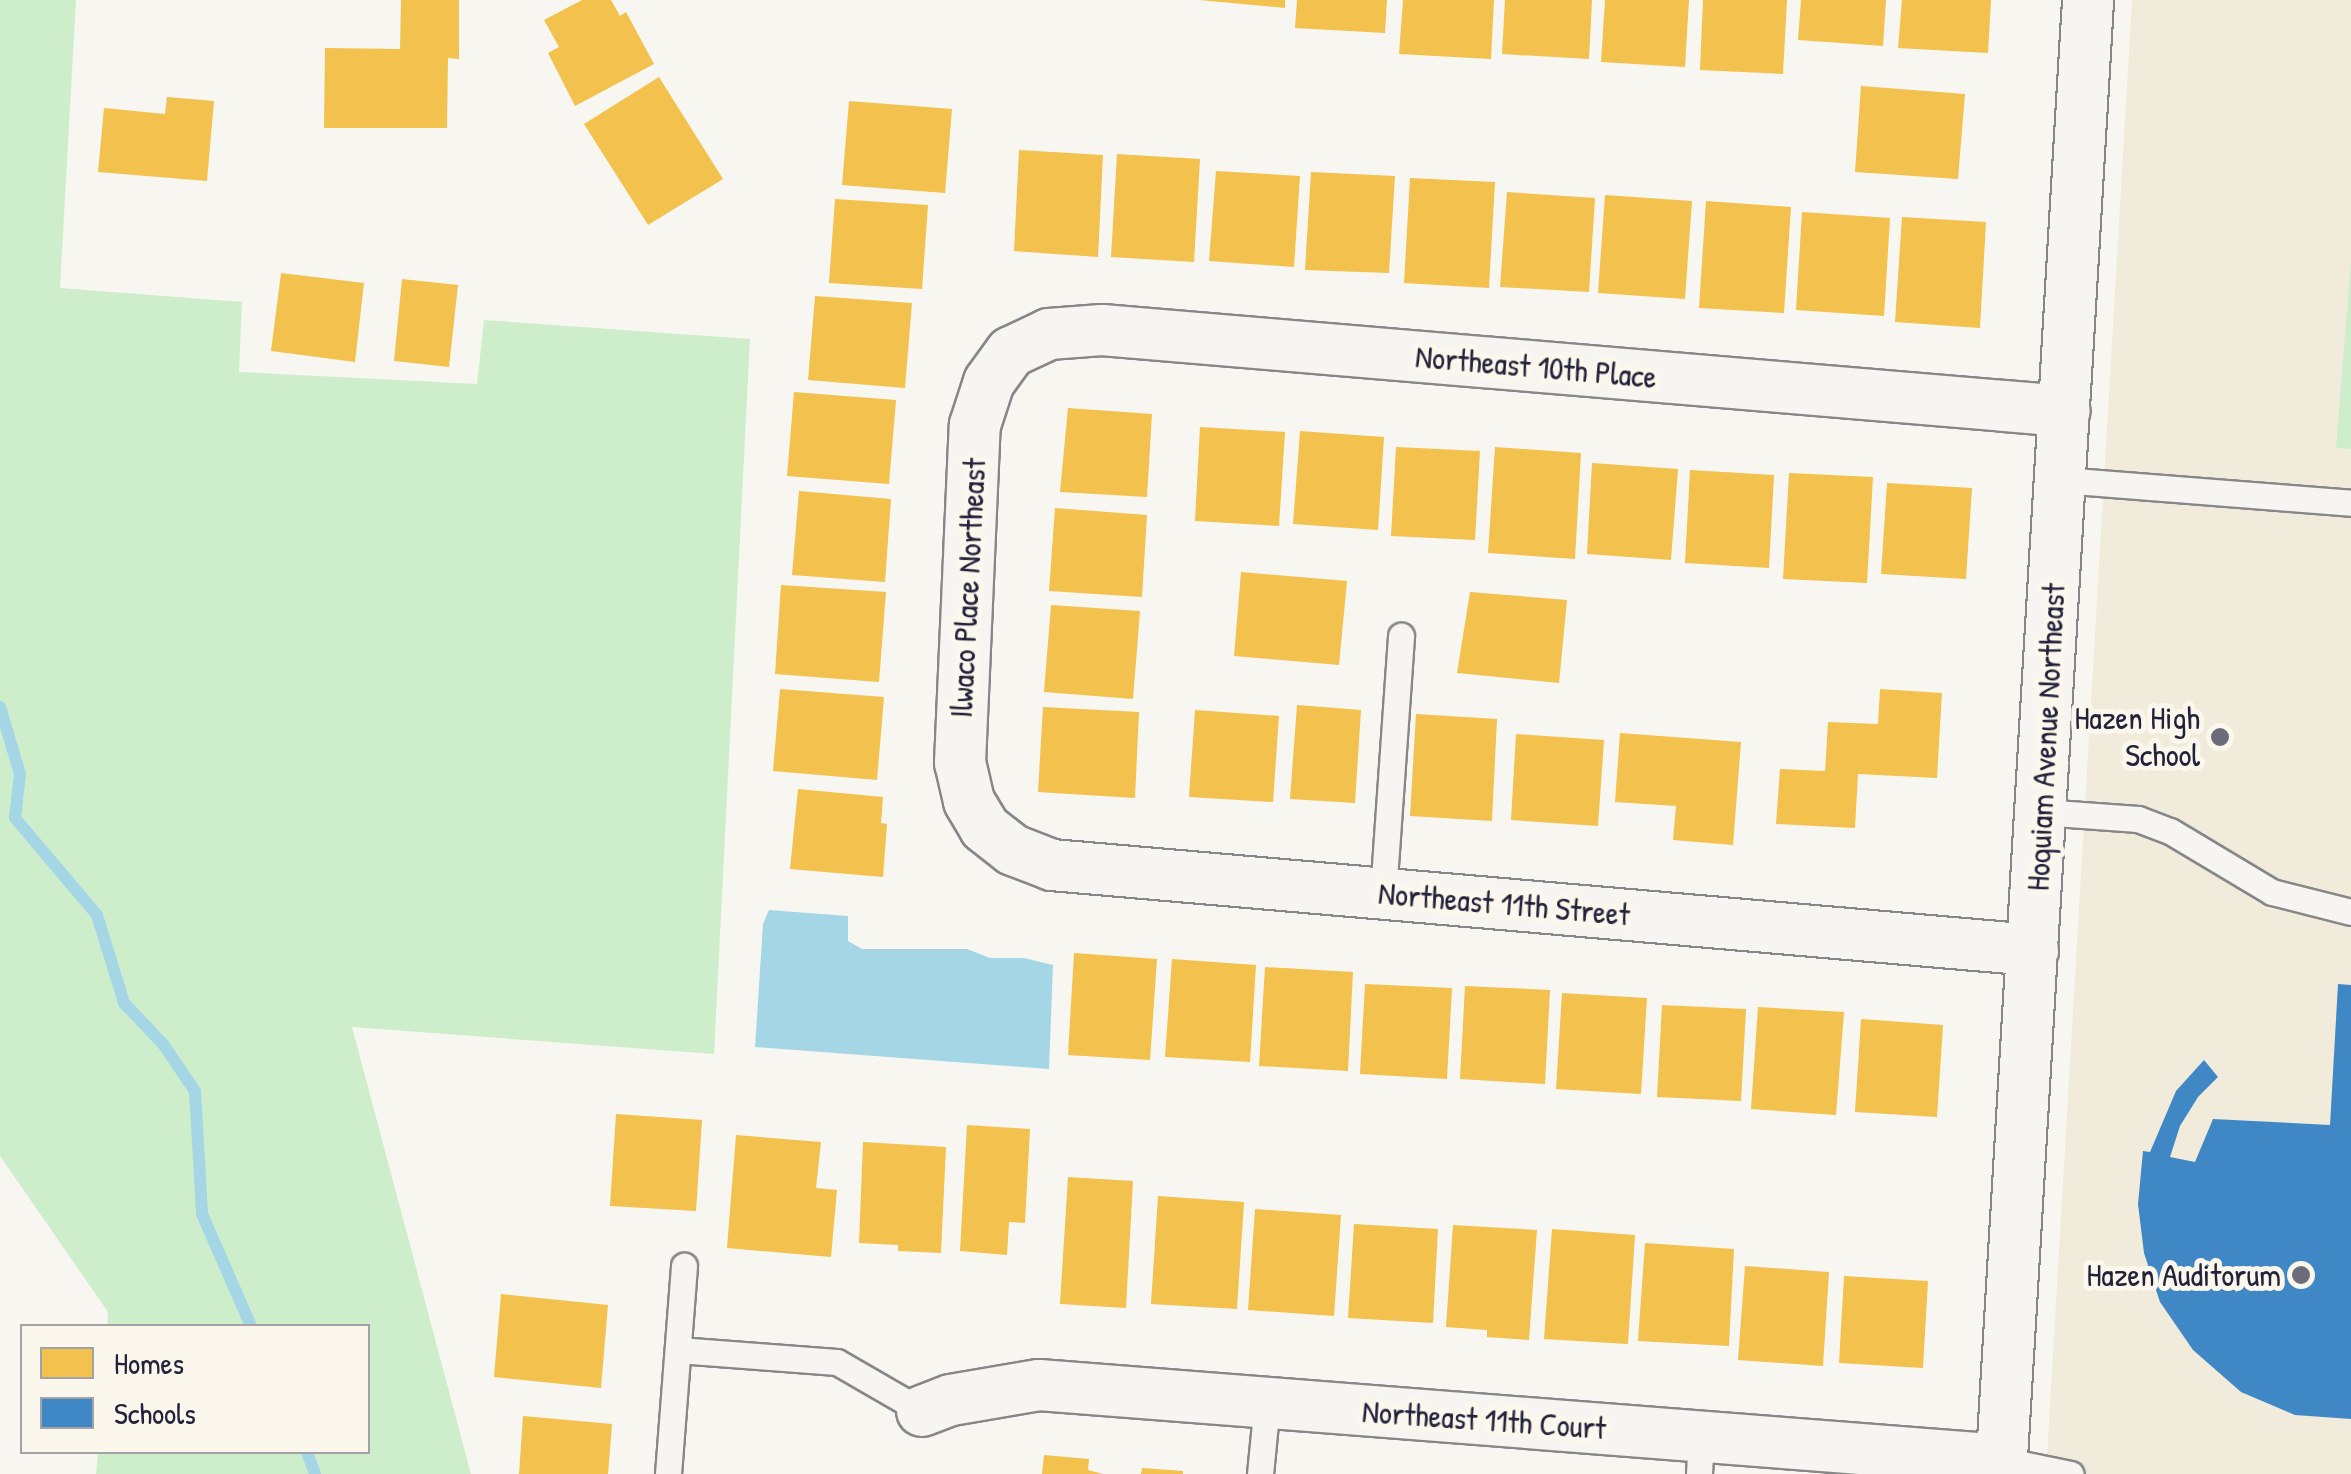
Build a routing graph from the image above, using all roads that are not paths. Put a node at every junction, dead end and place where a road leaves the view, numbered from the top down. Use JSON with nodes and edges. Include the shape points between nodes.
{"nodes":[{"id":1,"x":2088,"y":0,"type":"edge"},
{"id":2,"x":1010,"y":352,"type":"joint"},
{"id":3,"x":2065,"y":411,"type":"junction"},
{"id":4,"x":2061,"y":480,"type":"junction"},
{"id":5,"x":2351,"y":503,"type":"edge"},
{"id":6,"x":1401,"y":636,"type":"dead end"},
{"id":7,"x":2041,"y":812,"type":"junction"},
{"id":8,"x":985,"y":828,"type":"joint"},
{"id":9,"x":1383,"y":894,"type":"junction"},
{"id":10,"x":2351,"y":912,"type":"edge"},
{"id":11,"x":2033,"y":950,"type":"junction"},
{"id":12,"x":684,"y":1266,"type":"dead end"},
{"id":13,"x":678,"y":1350,"type":"junction"},
{"id":14,"x":1267,"y":1403,"type":"junction"},
{"id":15,"x":922,"y":1412,"type":"joint"},
{"id":16,"x":1700,"y":1455,"type":"edge"},
{"id":17,"x":2002,"y":1467,"type":"edge"},
{"id":18,"x":668,"y":1474,"type":"edge"},
{"id":19,"x":1260,"y":1474,"type":"edge"},
{"id":20,"x":2071,"y":1474,"type":"edge"}],
"edges":[{"from":1,"to":3,"type":"street","name":"Hoquiam Avenue Northeast"},
{"from":2,"to":3,"type":"street","name":"Northeast 10th Place","via":[[1049,334],[1102,330]]},
{"from":2,"to":8,"type":"street","name":"Ilwaco Place Northeast","via":[[990,382],[975,425],[960,763],[969,801]]},
{"from":3,"to":4,"type":"street","name":"Hoquiam Avenue Northeast"},
{"from":4,"to":5,"type":"lane"},
{"from":4,"to":7,"type":"street","name":"Hoquiam Avenue Northeast"},
{"from":6,"to":9,"type":"lane"},
{"from":7,"to":10,"type":"lane","via":[[2138,819],[2170,830],[2272,892]]},
{"from":7,"to":11,"type":"street","name":"Hoquiam Avenue Northeast"},
{"from":8,"to":9,"type":"street","name":"Northeast 11th Street","via":[[1013,850],[1052,865]]},
{"from":9,"to":11,"type":"street","name":"Northeast 11th Street"},
{"from":11,"to":17,"type":"street","name":"Hoquiam Avenue Northeast"},
{"from":12,"to":13,"type":"lane"},
{"from":13,"to":15,"type":"lane","via":[[836,1362]]},
{"from":13,"to":18,"type":"lane"},
{"from":14,"to":15,"type":"street","name":"Northeast 11th Court","via":[[1039,1385],[951,1400]]},
{"from":14,"to":16,"type":"street","name":"Northeast 11th Court"},
{"from":14,"to":19,"type":"lane"},
{"from":16,"to":17,"type":"street","name":"Northeast 11th Court"},
{"from":17,"to":20,"type":"lane"}]}
